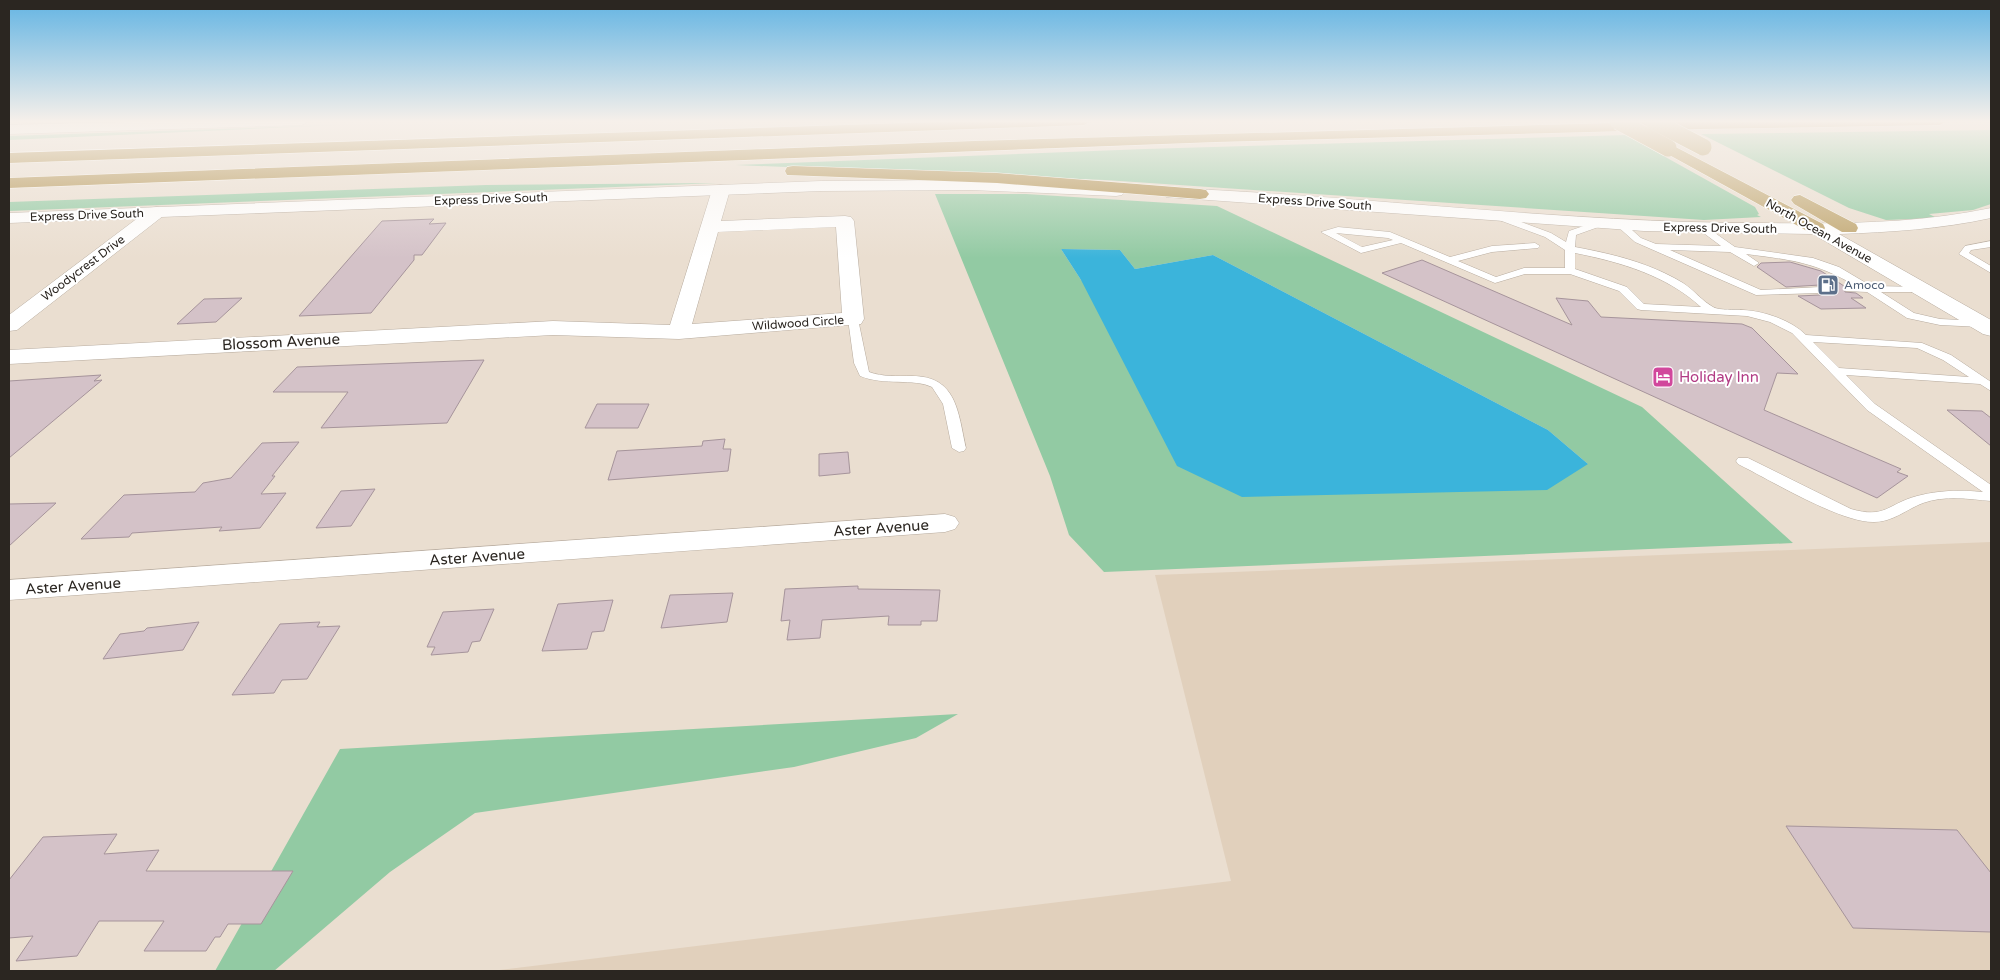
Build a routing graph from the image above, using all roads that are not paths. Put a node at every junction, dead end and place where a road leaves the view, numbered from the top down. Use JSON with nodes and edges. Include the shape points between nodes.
{"nodes":[{"id":1,"x":445,"y":167,"type":"edge"},
{"id":2,"x":1703,"y":167,"type":"edge"},
{"id":3,"x":748,"y":171,"type":"dead end"},
{"id":4,"x":774,"y":171,"type":"dead end"},
{"id":5,"x":249,"y":174,"type":"junction"},
{"id":6,"x":9,"y":183,"type":"edge"},
{"id":7,"x":721,"y":190,"type":"junction"},
{"id":8,"x":1784,"y":191,"type":"dead end"},
{"id":9,"x":1200,"y":194,"type":"junction"},
{"id":10,"x":157,"y":212,"type":"junction"},
{"id":11,"x":1991,"y":213,"type":"edge"},
{"id":12,"x":1494,"y":215,"type":"junction"},
{"id":13,"x":9,"y":218,"type":"edge"},
{"id":14,"x":1601,"y":223,"type":"junction"},
{"id":15,"x":1620,"y":224,"type":"junction"},
{"id":16,"x":710,"y":228,"type":"junction"},
{"id":17,"x":1702,"y":228,"type":"junction"},
{"id":18,"x":1816,"y":228,"type":"junction"},
{"id":19,"x":1849,"y":228,"type":"junction"},
{"id":20,"x":1403,"y":240,"type":"junction"},
{"id":21,"x":1991,"y":244,"type":"edge"},
{"id":22,"x":1535,"y":246,"type":"dead end"},
{"id":23,"x":1654,"y":247,"type":"junction"},
{"id":24,"x":1570,"y":249,"type":"junction"},
{"id":25,"x":1732,"y":249,"type":"junction"},
{"id":26,"x":1773,"y":254,"type":"junction"},
{"id":27,"x":1450,"y":260,"type":"junction"},
{"id":28,"x":1786,"y":262,"type":"dead end"},
{"id":29,"x":1754,"y":263,"type":"dead end"},
{"id":30,"x":1991,"y":270,"type":"edge"},
{"id":31,"x":1570,"y":271,"type":"junction"},
{"id":32,"x":1780,"y":280,"type":"dead end"},
{"id":33,"x":1850,"y":289,"type":"dead end"},
{"id":34,"x":1869,"y":289,"type":"junction"},
{"id":35,"x":1922,"y":289,"type":"junction"},
{"id":36,"x":1820,"y":290,"type":"dead end"},
{"id":37,"x":1797,"y":291,"type":"junction"},
{"id":38,"x":1981,"y":310,"type":"edge"},
{"id":39,"x":1711,"y":311,"type":"junction"},
{"id":40,"x":853,"y":319,"type":"junction"},
{"id":41,"x":9,"y":325,"type":"edge"},
{"id":42,"x":553,"y":328,"type":"joint"},
{"id":43,"x":679,"y":332,"type":"junction"},
{"id":44,"x":1803,"y":338,"type":"junction"},
{"id":45,"x":9,"y":357,"type":"edge"},
{"id":46,"x":1835,"y":371,"type":"junction"},
{"id":47,"x":1987,"y":384,"type":"edge"},
{"id":48,"x":958,"y":448,"type":"dead end"},
{"id":49,"x":1743,"y":462,"type":"dead end"},
{"id":50,"x":1991,"y":491,"type":"edge"},
{"id":51,"x":1991,"y":497,"type":"edge"},
{"id":52,"x":945,"y":523,"type":"dead end"},
{"id":53,"x":9,"y":590,"type":"edge"}],
"edges":[{"from":1,"to":5,"type":"highway"},
{"from":2,"to":18,"type":"highway","name":"North Ocean Avenue","bridge":true},
{"from":3,"to":5,"type":"highway"},
{"from":4,"to":9,"type":"highway","via":[[1043,180]]},
{"from":5,"to":6,"type":"highway"},
{"from":7,"to":9,"type":"main road","name":"Express Drive South","via":[[928,185]]},
{"from":7,"to":10,"type":"main road","name":"Express Drive South"},
{"from":7,"to":16,"type":"main road"},
{"from":8,"to":19,"type":"highway","name":"North Ocean Avenue"},
{"from":9,"to":12,"type":"main road","name":"Express Drive South"},
{"from":10,"to":13,"type":"main road","name":"Express Drive South"},
{"from":10,"to":41,"type":"main road","name":"Woodycrest Drive"},
{"from":11,"to":19,"type":"main road","name":"Express Drive South","via":[[1911,225]]},
{"from":12,"to":14,"type":"main road","name":"Express Drive South"},
{"from":12,"to":24,"type":"lane","via":[[1548,235]]},
{"from":14,"to":15,"type":"main road","name":"Express Drive South"},
{"from":14,"to":24,"type":"lane","via":[[1572,233]]},
{"from":15,"to":17,"type":"main road","name":"Express Drive South"},
{"from":15,"to":23,"type":"lane","via":[[1638,240]]},
{"from":16,"to":40,"type":"main road","name":"Wildwood Circle","via":[[845,221]]},
{"from":16,"to":43,"type":"main road"},
{"from":17,"to":18,"type":"main road","name":"Express Drive South"},
{"from":17,"to":25,"type":"lane"},
{"from":18,"to":19,"type":"main road","name":"Express Drive South"},
{"from":18,"to":35,"type":"main road","name":"North Ocean Avenue"},
{"from":19,"to":38,"type":"main road","name":"North Ocean Avenue"},
{"from":20,"to":20,"type":"lane","via":[[1390,235],[1338,230],[1326,232],[1361,250]]},
{"from":20,"to":27,"type":"lane"},
{"from":21,"to":30,"type":"lane","via":[[1968,248],[1964,254]]},
{"from":22,"to":27,"type":"lane","via":[[1492,249]]},
{"from":23,"to":25,"type":"lane"},
{"from":23,"to":37,"type":"lane","via":[[1760,292]]},
{"from":24,"to":31,"type":"lane"},
{"from":24,"to":39,"type":"lane","via":[[1607,256],[1652,272],[1688,291]]},
{"from":25,"to":26,"type":"lane"},
{"from":25,"to":29,"type":"lane"},
{"from":26,"to":28,"type":"lane"},
{"from":26,"to":34,"type":"lane","via":[[1810,260],[1835,269]]},
{"from":27,"to":31,"type":"lane","via":[[1495,280],[1524,271]]},
{"from":31,"to":39,"type":"lane","via":[[1623,289],[1641,307]]},
{"from":32,"to":37,"type":"lane"},
{"from":33,"to":34,"type":"lane"},
{"from":34,"to":35,"type":"lane"},
{"from":34,"to":38,"type":"lane","via":[[1910,316],[1940,322]]},
{"from":35,"to":38,"type":"main road","name":"North Ocean Avenue"},
{"from":36,"to":37,"type":"lane"},
{"from":39,"to":44,"type":"lane","via":[[1762,316],[1786,325]]},
{"from":40,"to":43,"type":"main road","name":"Wildwood Circle"},
{"from":40,"to":48,"type":"lane","via":[[864,374],[875,379],[921,380],[937,384],[953,418]]},
{"from":42,"to":43,"type":"main road","name":"Wildwood Circle"},
{"from":42,"to":45,"type":"main road","name":"Blossom Avenue"},
{"from":44,"to":46,"type":"lane"},
{"from":44,"to":47,"type":"lane","via":[[1918,344],[1940,352]]},
{"from":46,"to":47,"type":"lane"},
{"from":46,"to":50,"type":"lane","via":[[1893,424]]},
{"from":49,"to":51,"type":"lane","via":[[1862,518],[1883,518],[1912,502],[1934,496]]},
{"from":52,"to":53,"type":"main road","name":"Aster Avenue"}]}
